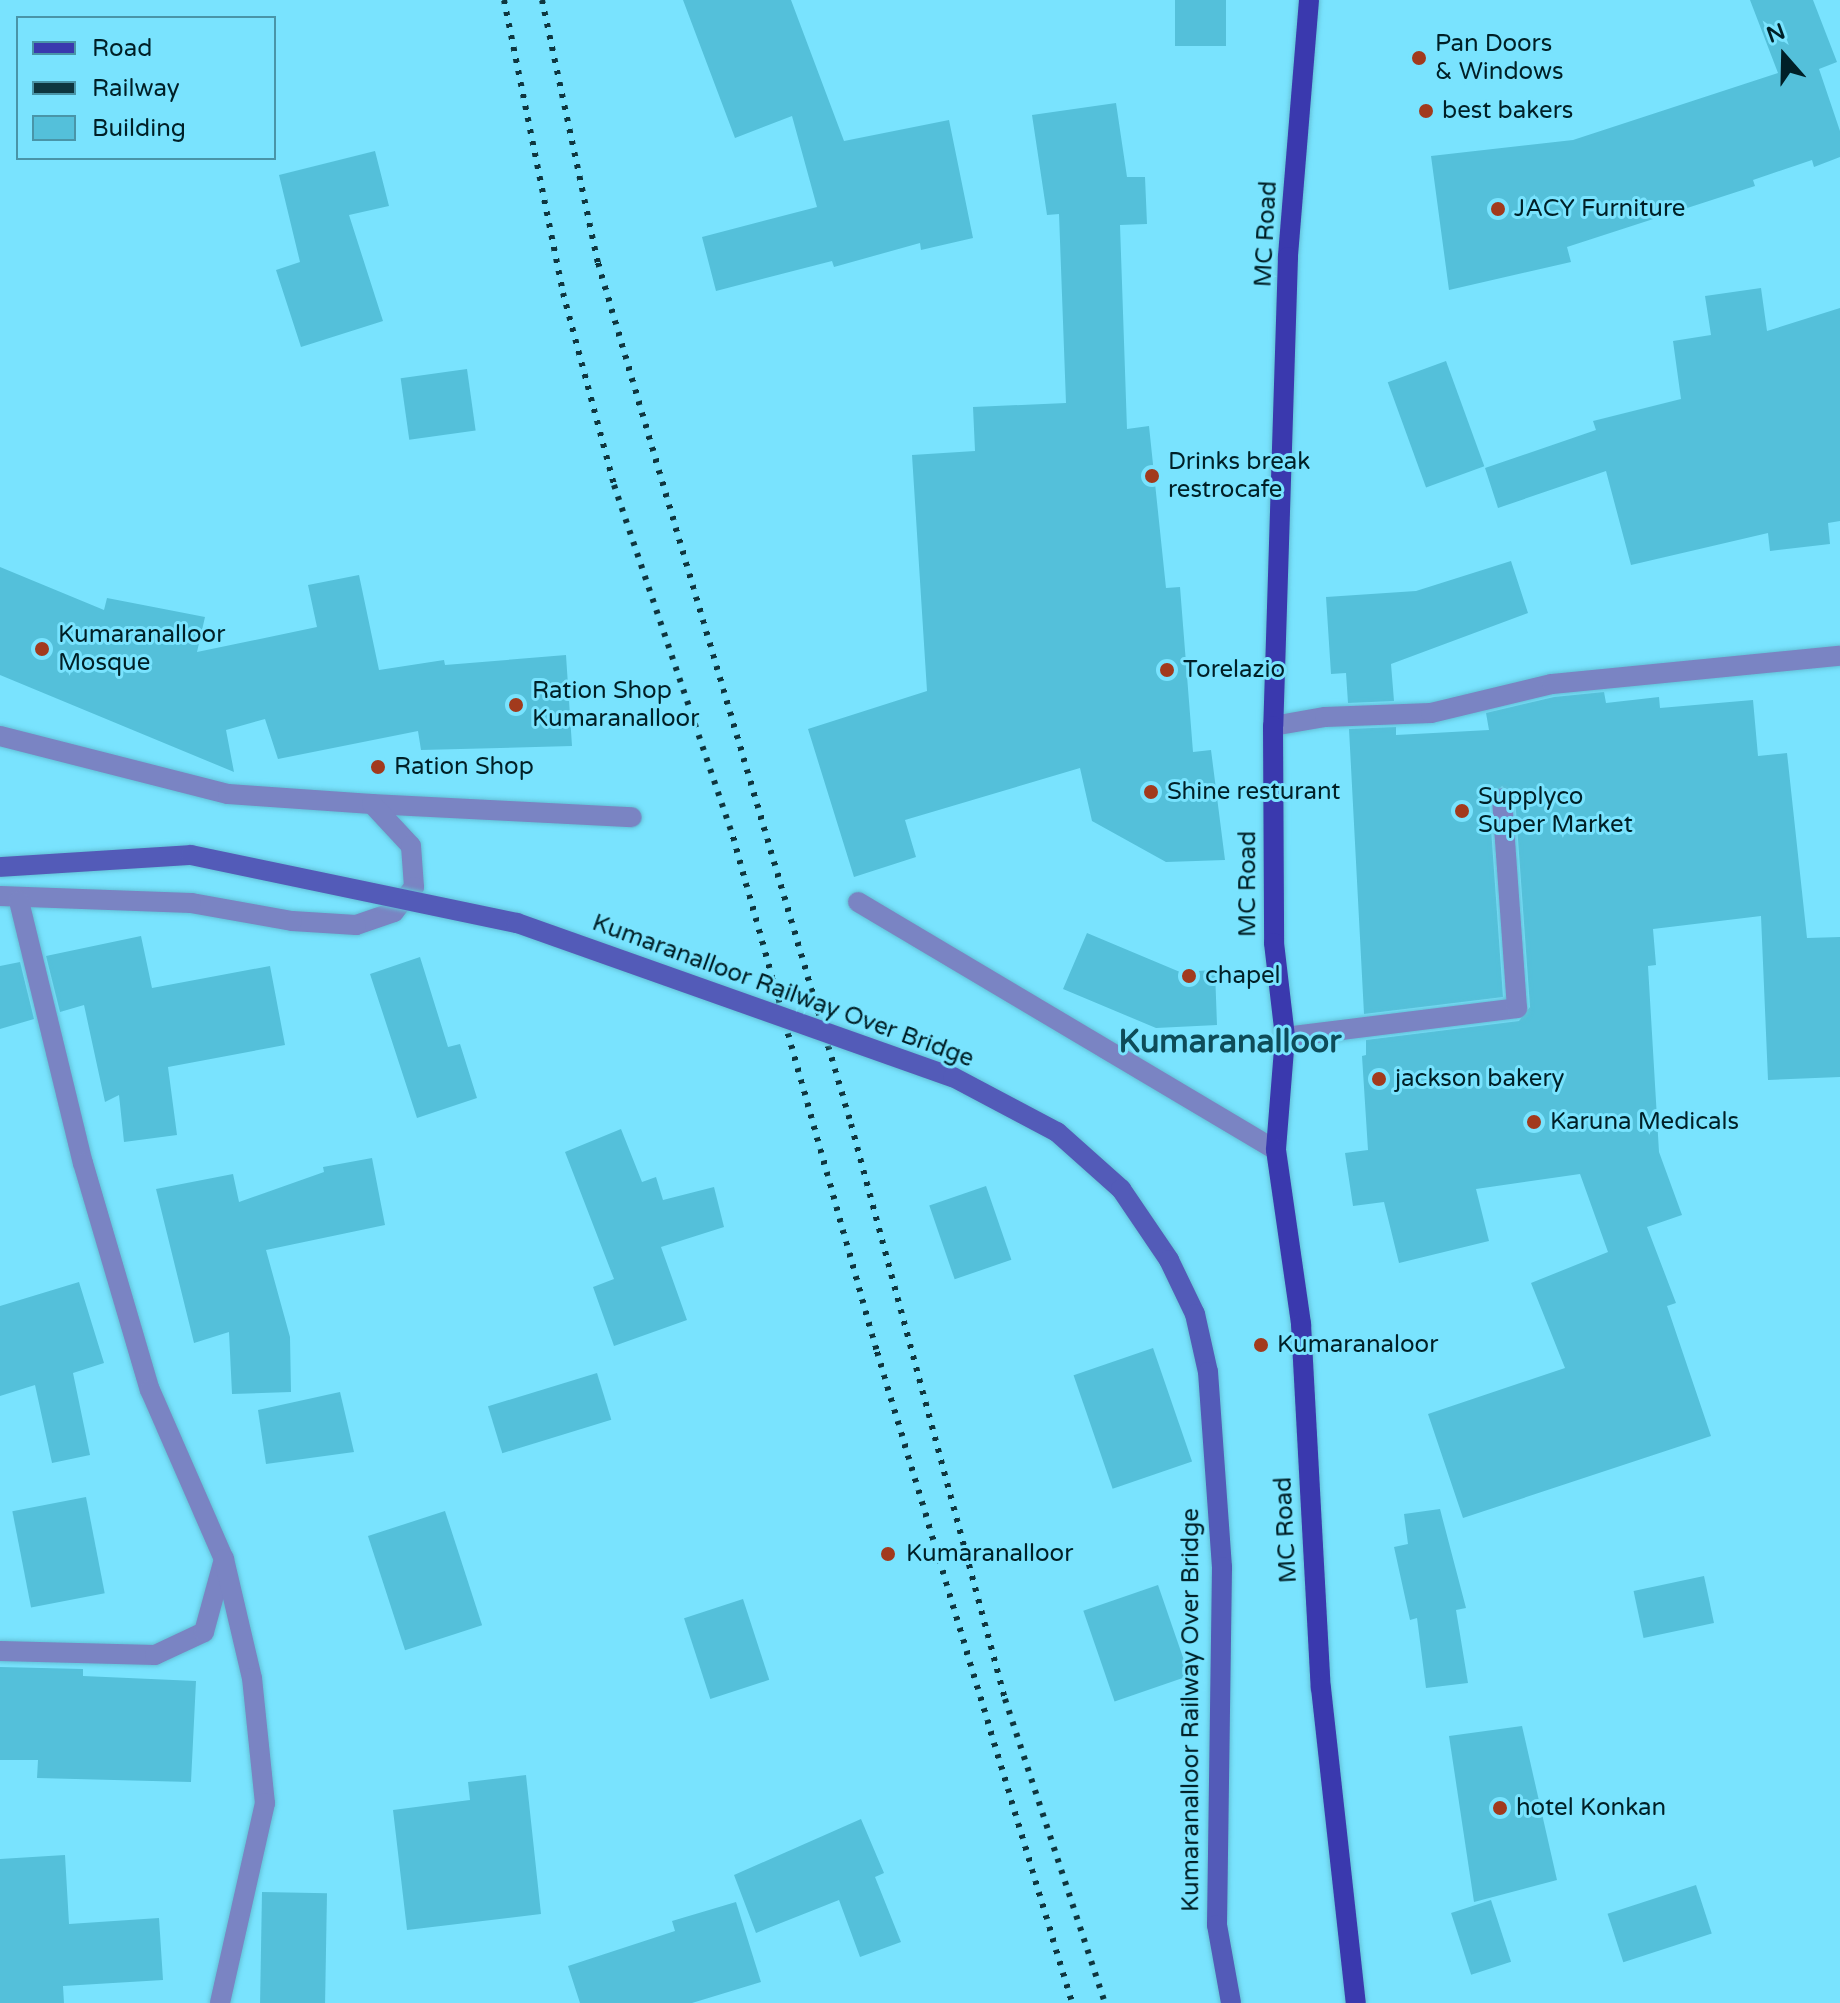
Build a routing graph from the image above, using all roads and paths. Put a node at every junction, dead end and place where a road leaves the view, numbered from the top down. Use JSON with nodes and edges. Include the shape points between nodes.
{"nodes":[{"id":1,"x":1309,"y":0,"type":"edge"},
{"id":2,"x":1840,"y":656,"type":"edge"},
{"id":3,"x":1273,"y":726,"type":"junction"},
{"id":4,"x":0,"y":736,"type":"edge"},
{"id":5,"x":1502,"y":799,"type":"dead end"},
{"id":6,"x":372,"y":804,"type":"junction"},
{"id":7,"x":632,"y":817,"type":"dead end"},
{"id":8,"x":0,"y":867,"type":"edge"},
{"id":9,"x":10,"y":898,"type":"edge"},
{"id":10,"x":858,"y":902,"type":"dead end"},
{"id":11,"x":1285,"y":1037,"type":"junction"},
{"id":12,"x":1276,"y":1150,"type":"junction"},
{"id":13,"x":224,"y":1559,"type":"junction"},
{"id":14,"x":0,"y":1651,"type":"edge"},
{"id":15,"x":220,"y":2003,"type":"edge"},
{"id":16,"x":1231,"y":2003,"type":"edge"},
{"id":17,"x":1356,"y":2003,"type":"edge"}],
"edges":[{"from":1,"to":3,"type":"main road","name":"MC Road","via":[[1288,257]]},
{"from":2,"to":3,"type":"street","via":[[1552,684],[1431,713],[1325,717]]},
{"from":3,"to":11,"type":"main road","name":"MC Road","via":[[1274,943]]},
{"from":4,"to":6,"type":"street","via":[[228,794]]},
{"from":5,"to":11,"type":"street","via":[[1517,1008]]},
{"from":6,"to":7,"type":"street"},
{"from":6,"to":9,"type":"street","via":[[411,846],[414,887],[394,912],[356,925],[191,903]]},
{"from":8,"to":16,"type":"main road","name":"Kumaranalloor Railway Over Bridge","bridge":true,"via":[[191,855],[517,923],[953,1077],[1057,1132],[1121,1189],[1169,1260],[1195,1314],[1208,1372],[1222,1567],[1217,1925]]},
{"from":9,"to":13,"type":"street","via":[[150,1390]]},
{"from":10,"to":12,"type":"street"},
{"from":11,"to":12,"type":"main road","name":"MC Road"},
{"from":12,"to":17,"type":"main road","name":"MC Road","via":[[1301,1324],[1321,1688]]},
{"from":13,"to":14,"type":"street","via":[[204,1632],[155,1655]]},
{"from":13,"to":15,"type":"street","via":[[252,1678],[265,1803]]}]}
